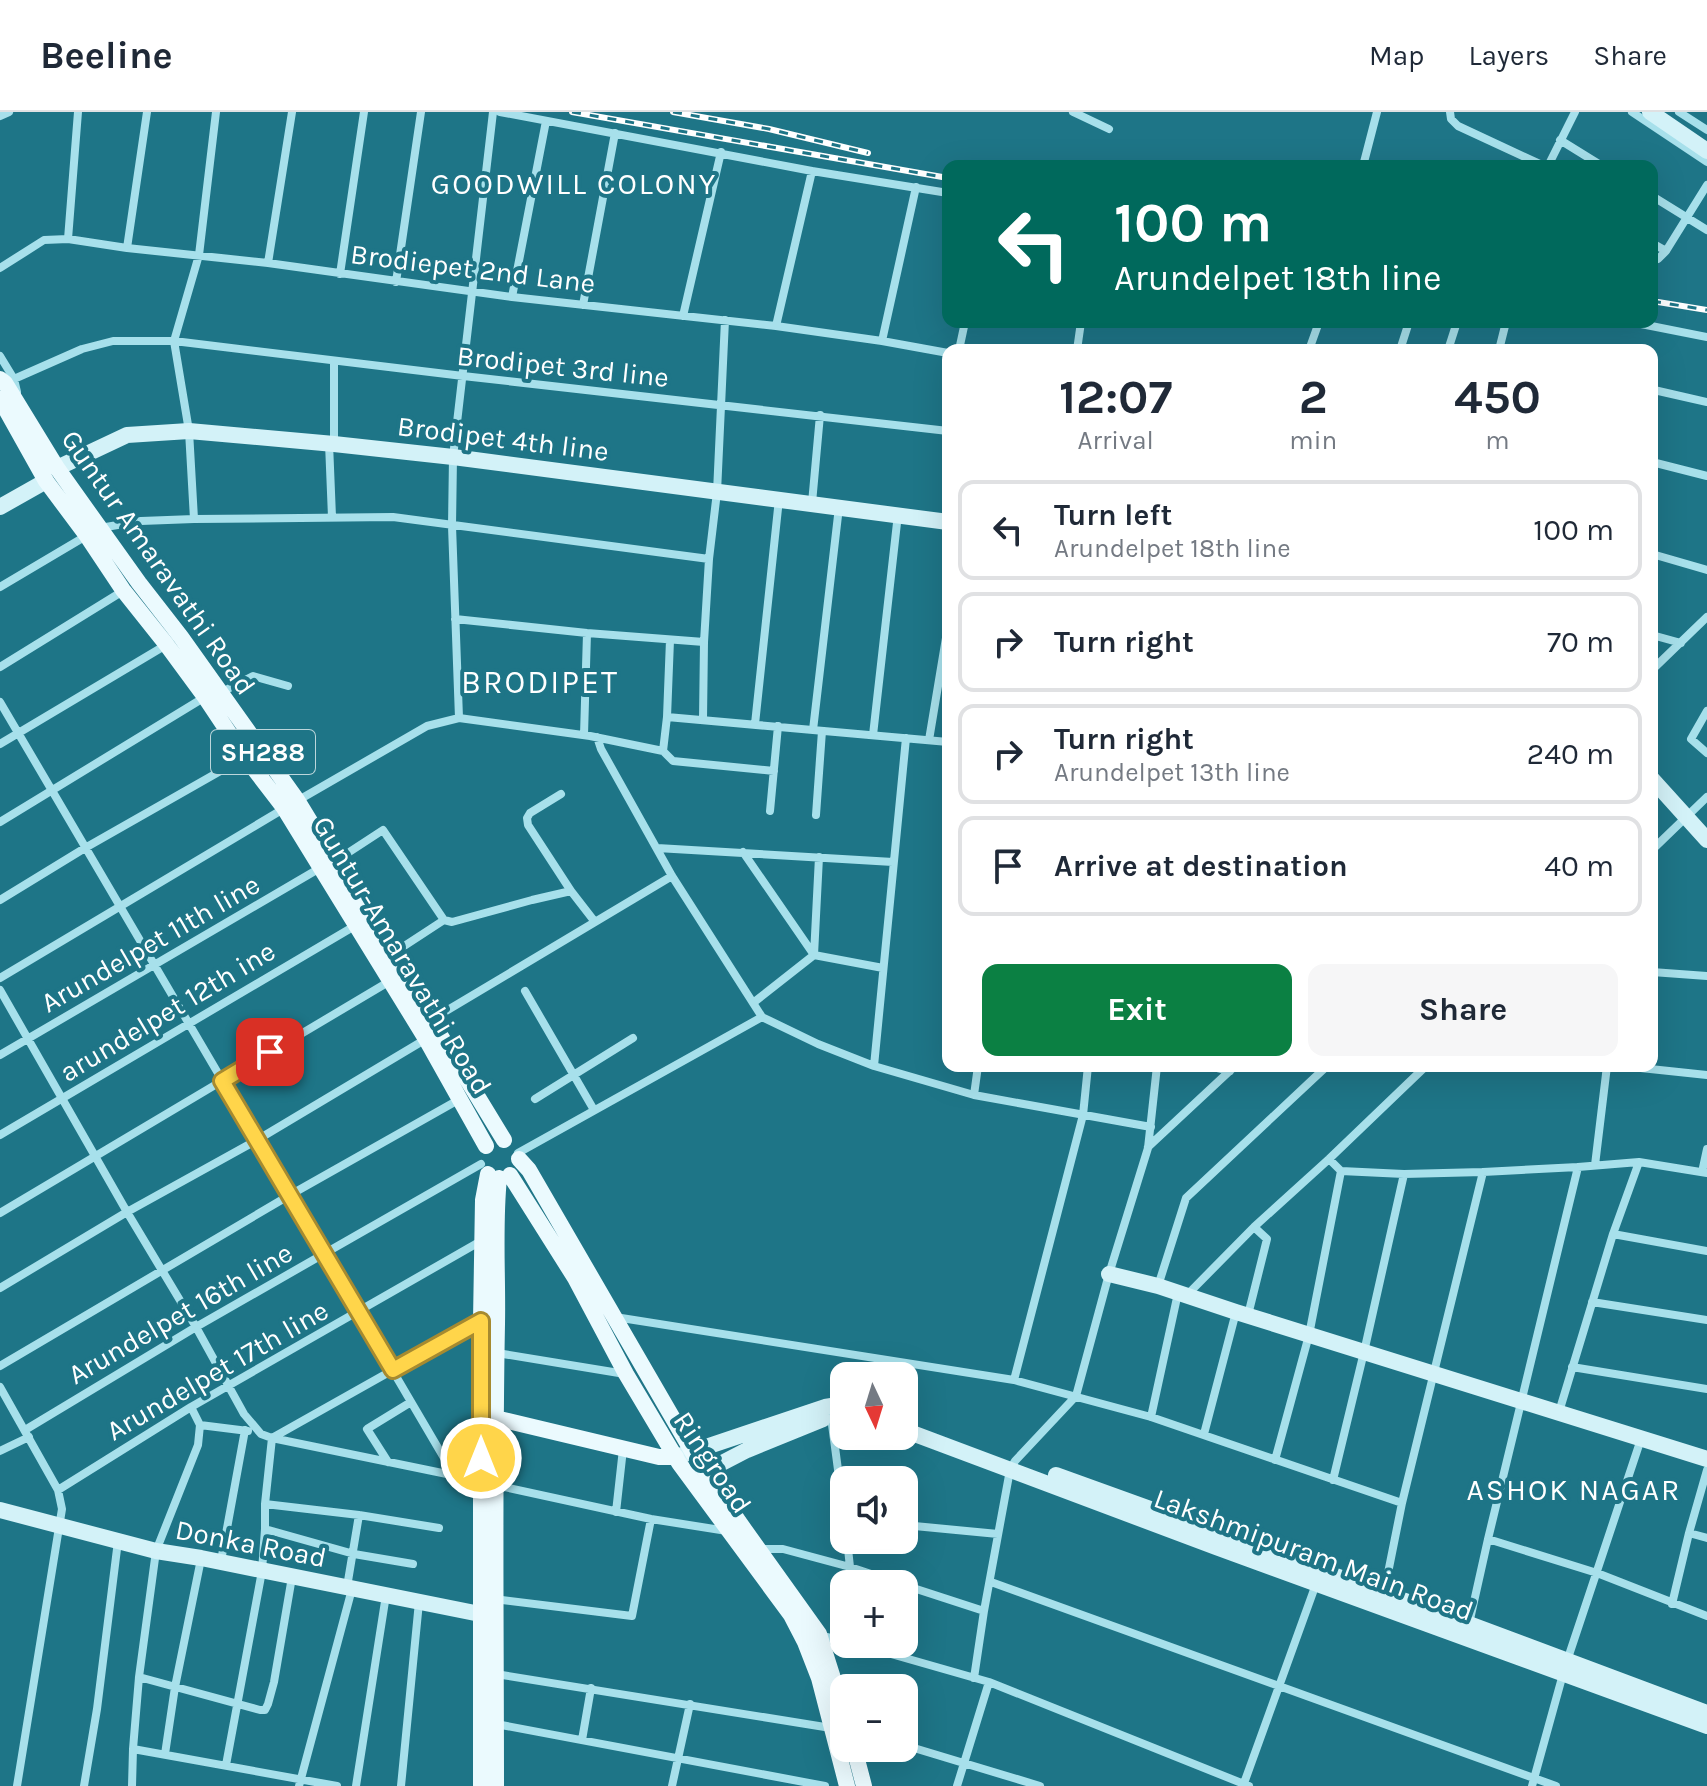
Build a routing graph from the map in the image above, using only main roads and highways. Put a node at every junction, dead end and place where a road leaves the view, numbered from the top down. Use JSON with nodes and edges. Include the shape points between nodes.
{"nodes":[{"id":1,"x":7,"y":379,"type":"edge"},
{"id":2,"x":5,"y":410,"type":"edge"},
{"id":3,"x":94,"y":532,"type":"junction"},
{"id":4,"x":212,"y":695,"type":"junction"},
{"id":5,"x":291,"y":804,"type":"junction"},
{"id":6,"x":363,"y":920,"type":"junction"},
{"id":7,"x":504,"y":1140,"type":"junction"},
{"id":8,"x":486,"y":1146,"type":"junction"},
{"id":9,"x":519,"y":1156,"type":"junction"},
{"id":10,"x":495,"y":1173,"type":"junction"},
{"id":11,"x":489,"y":1352,"type":"junction"},
{"id":12,"x":495,"y":1418,"type":"junction"},
{"id":13,"x":676,"y":1457,"type":"junction"},
{"id":14,"x":698,"y":1475,"type":"junction"},
{"id":15,"x":488,"y":1483,"type":"junction"},
{"id":16,"x":488,"y":1616,"type":"junction"},
{"id":17,"x":811,"y":1636,"type":"junction"},
{"id":18,"x":830,"y":1680,"type":"edge"},
{"id":19,"x":858,"y":1762,"type":"edge"},
{"id":20,"x":481,"y":1786,"type":"edge"},
{"id":21,"x":497,"y":1786,"type":"edge"},
{"id":22,"x":847,"y":1786,"type":"edge"},
{"id":23,"x":864,"y":1786,"type":"edge"}],
"edges":[{"from":1,"to":2,"type":"main road","name":"Guntur Amaravathi Road","number":"SH288"},
{"from":2,"to":3,"type":"main road","name":"Guntur Amaravathi Road","number":"SH288"},
{"from":3,"to":4,"type":"main road","name":"Guntur Amaravathi Road","number":"SH288","via":[[181,637]]},
{"from":3,"to":4,"type":"main road","name":"Guntur-Amaravathi Road","number":"SH288","via":[[123,590]]},
{"from":4,"to":5,"type":"main road","name":"Guntur Amaravathi Road","number":"SH288"},
{"from":4,"to":5,"type":"main road","name":"Guntur-Amaravathi Road","number":"SH288","via":[[245,757]]},
{"from":5,"to":6,"type":"main road","name":"Guntur Amaravathi Road","number":"SH288"},
{"from":6,"to":7,"type":"main road","name":"Guntur Amaravathi Road","number":"SH288","via":[[392,954]]},
{"from":6,"to":8,"type":"main road","name":"Guntur-Amaravathi Road","number":"SH288","via":[[391,981]]},
{"from":7,"to":8,"type":"main road"},
{"from":7,"to":9,"type":"main road","number":"SH288"},
{"from":8,"to":10,"type":"main road","via":[[482,1152]]},
{"from":9,"to":10,"type":"main road","via":[[518,1166]]},
{"from":9,"to":14,"type":"main road","name":"Ringroad","via":[[693,1453]]},
{"from":10,"to":11,"type":"main road"},
{"from":10,"to":11,"type":"main road","via":[[483,1200],[481,1321]]},
{"from":10,"to":13,"type":"main road","name":"Ringroad","via":[[575,1278]]},
{"from":11,"to":12,"type":"main road"},
{"from":11,"to":15,"type":"main road"},
{"from":12,"to":13,"type":"main road"},
{"from":12,"to":15,"type":"main road"},
{"from":13,"to":14,"type":"main road","name":"Ringroad"},
{"from":14,"to":17,"type":"main road","name":"Ringroad","via":[[759,1549]]},
{"from":14,"to":17,"type":"main road","name":"Ringroad","via":[[728,1531]]},
{"from":15,"to":16,"type":"main road"},
{"from":15,"to":16,"type":"main road","via":[[494,1599]]},
{"from":16,"to":20,"type":"main road"},
{"from":16,"to":21,"type":"main road","via":[[496,1674]]},
{"from":17,"to":18,"type":"main road","name":"Ringroad"},
{"from":17,"to":22,"type":"main road","name":"Ringroad"},
{"from":19,"to":23,"type":"main road"}]}
